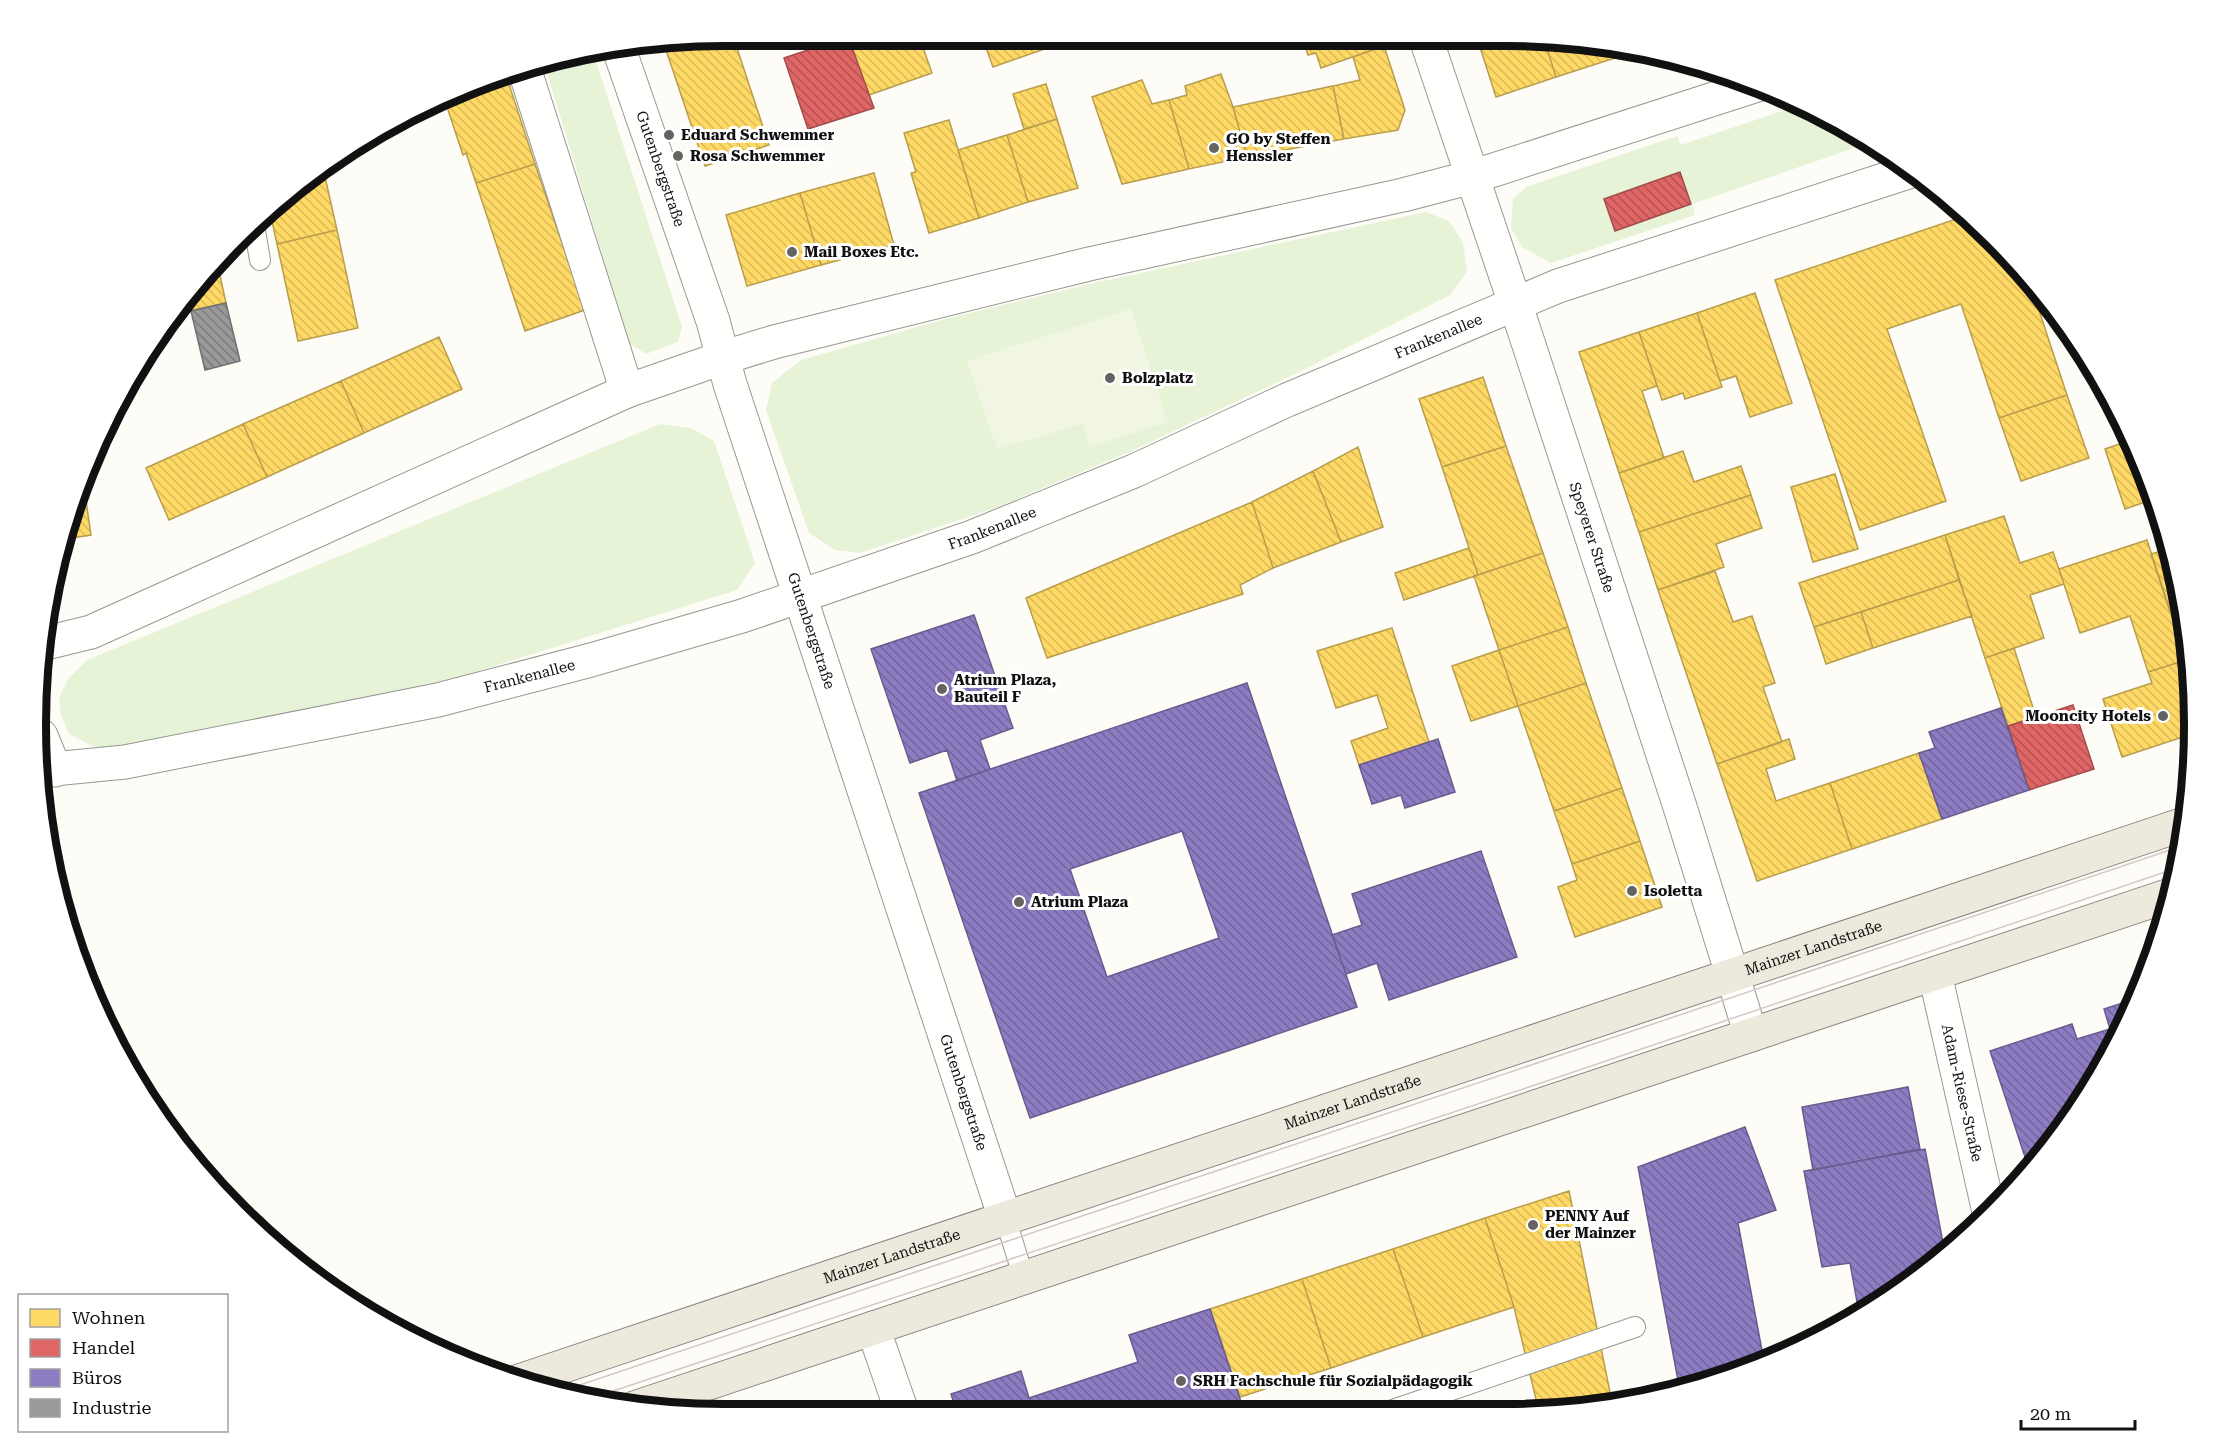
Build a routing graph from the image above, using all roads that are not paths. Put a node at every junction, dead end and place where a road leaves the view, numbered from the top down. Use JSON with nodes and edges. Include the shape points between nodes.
{"nodes":[{"id":1,"x":1428,"y":46,"type":"edge"},
{"id":2,"x":621,"y":55,"type":"edge"},
{"id":3,"x":527,"y":77,"type":"edge"},
{"id":4,"x":1743,"y":90,"type":"edge"},
{"id":5,"x":1901,"y":174,"type":"edge"},
{"id":6,"x":1472,"y":177,"type":"junction"},
{"id":7,"x":256,"y":235,"type":"edge"},
{"id":8,"x":260,"y":260,"type":"dead end"},
{"id":9,"x":1514,"y":303,"type":"junction"},
{"id":10,"x":722,"y":358,"type":"junction"},
{"id":11,"x":627,"y":391,"type":"junction"},
{"id":12,"x":800,"y":596,"type":"junction"},
{"id":13,"x":51,"y":642,"type":"edge"},
{"id":14,"x":49,"y":770,"type":"edge"},
{"id":15,"x":2176,"y":827,"type":"edge"},
{"id":16,"x":2162,"y":898,"type":"edge"},
{"id":17,"x":1935,"y":974,"type":"junction"},
{"id":18,"x":1732,"y":975,"type":"junction"},
{"id":19,"x":1751,"y":1035,"type":"junction"},
{"id":20,"x":1987,"y":1204,"type":"edge"},
{"id":21,"x":1005,"y":1218,"type":"junction"},
{"id":22,"x":1024,"y":1278,"type":"junction"},
{"id":23,"x":1635,"y":1327,"type":"dead end"},
{"id":24,"x":873,"y":1328,"type":"junction"},
{"id":25,"x":535,"y":1376,"type":"edge"},
{"id":26,"x":658,"y":1400,"type":"edge"},
{"id":27,"x":899,"y":1404,"type":"edge"},
{"id":28,"x":1410,"y":1404,"type":"edge"}],
"edges":[{"from":1,"to":6,"type":"street","name":"Speyerer Straße"},
{"from":2,"to":10,"type":"street","name":"Gutenbergstraße","via":[[713,321]]},
{"from":3,"to":11,"type":"street"},
{"from":4,"to":6,"type":"street"},
{"from":5,"to":9,"type":"street","name":"Frankenallee"},
{"from":6,"to":9,"type":"street","name":"Speyerer Straße"},
{"from":6,"to":10,"type":"street","via":[[1089,264]]},
{"from":7,"to":8,"type":"lane"},
{"from":9,"to":12,"type":"street","name":"Frankenallee","via":[[1287,400],[1134,471],[972,537]]},
{"from":9,"to":18,"type":"street","name":"Speyerer Straße"},
{"from":10,"to":11,"type":"street"},
{"from":10,"to":12,"type":"street","name":"Gutenbergstraße"},
{"from":11,"to":13,"type":"street","via":[[91,632]]},
{"from":12,"to":14,"type":"street","name":"Frankenallee","via":[[591,660],[438,700],[125,762]]},
{"from":12,"to":21,"type":"street","name":"Gutenbergstraße"},
{"from":15,"to":18,"type":"main road","name":"Mainzer Landstraße"},
{"from":16,"to":17,"type":"main road"},
{"from":17,"to":19,"type":"main road"},
{"from":17,"to":20,"type":"street","name":"Adam-Riese-Straße"},
{"from":18,"to":19,"type":"street","name":"Speyerer Straße"},
{"from":18,"to":21,"type":"main road","name":"Mainzer Landstraße"},
{"from":19,"to":22,"type":"main road"},
{"from":21,"to":22,"type":"lane"},
{"from":21,"to":25,"type":"main road","name":"Mainzer Landstraße"},
{"from":22,"to":24,"type":"main road"},
{"from":23,"to":28,"type":"lane"},
{"from":24,"to":26,"type":"main road"},
{"from":24,"to":27,"type":"street"}]}
